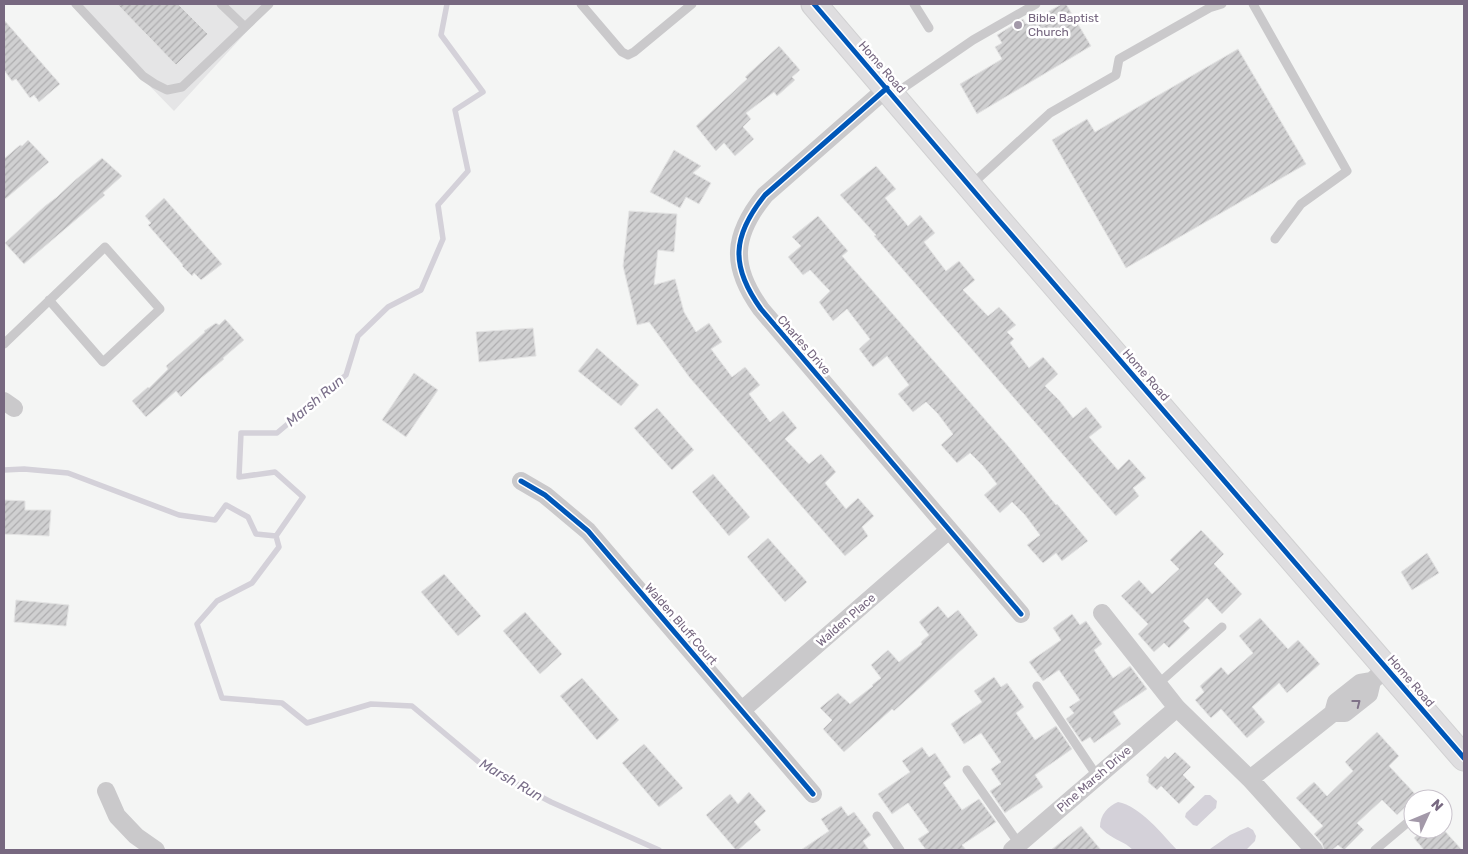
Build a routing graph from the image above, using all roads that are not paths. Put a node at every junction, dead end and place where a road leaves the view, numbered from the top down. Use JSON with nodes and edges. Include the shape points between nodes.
{"nodes":[{"id":1,"x":76,"y":4,"type":"edge"},
{"id":2,"x":221,"y":4,"type":"edge"},
{"id":3,"x":269,"y":4,"type":"edge"},
{"id":4,"x":581,"y":4,"type":"edge"},
{"id":5,"x":692,"y":4,"type":"edge"},
{"id":6,"x":814,"y":4,"type":"edge"},
{"id":7,"x":914,"y":4,"type":"edge"},
{"id":8,"x":1036,"y":4,"type":"edge"},
{"id":9,"x":1222,"y":4,"type":"edge"},
{"id":10,"x":1253,"y":4,"type":"edge"},
{"id":11,"x":245,"y":27,"type":"junction"},
{"id":12,"x":929,"y":28,"type":"dead end"},
{"id":13,"x":890,"y":91,"type":"junction"},
{"id":14,"x":970,"y":186,"type":"junction"},
{"id":15,"x":1275,"y":239,"type":"dead end"},
{"id":16,"x":50,"y":300,"type":"junction"},
{"id":17,"x":4,"y":344,"type":"edge"},
{"id":18,"x":521,"y":481,"type":"dead end"},
{"id":19,"x":949,"y":530,"type":"junction"},
{"id":20,"x":1102,"y":613,"type":"dead end"},
{"id":21,"x":1021,"y":614,"type":"dead end"},
{"id":22,"x":1222,"y":627,"type":"dead end"},
{"id":23,"x":1379,"y":675,"type":"junction"},
{"id":24,"x":1158,"y":684,"type":"junction"},
{"id":25,"x":1037,"y":686,"type":"dead end"},
{"id":26,"x":1177,"y":708,"type":"junction"},
{"id":27,"x":742,"y":710,"type":"junction"},
{"id":28,"x":1464,"y":758,"type":"edge"},
{"id":29,"x":967,"y":770,"type":"dead end"},
{"id":30,"x":1098,"y":776,"type":"junction"},
{"id":31,"x":1250,"y":780,"type":"junction"},
{"id":32,"x":106,"y":791,"type":"dead end"},
{"id":33,"x":813,"y":794,"type":"dead end"},
{"id":34,"x":877,"y":816,"type":"dead end"},
{"id":35,"x":1403,"y":826,"type":"edge"},
{"id":36,"x":1015,"y":847,"type":"edge"},
{"id":37,"x":156,"y":850,"type":"edge"},
{"id":38,"x":900,"y":850,"type":"edge"},
{"id":39,"x":1314,"y":850,"type":"edge"},
{"id":40,"x":1375,"y":850,"type":"edge"}],
"edges":[{"from":1,"to":11,"type":"lane","via":[[143,76],[167,90],[182,86]]},
{"from":2,"to":11,"type":"lane"},
{"from":3,"to":11,"type":"lane"},
{"from":4,"to":5,"type":"lane","via":[[628,55]]},
{"from":6,"to":13,"type":"street","name":"Home Road"},
{"from":7,"to":12,"type":"lane"},
{"from":8,"to":13,"type":"lane"},
{"from":9,"to":14,"type":"lane","via":[[1119,59],[1116,75],[1050,113]]},
{"from":10,"to":15,"type":"lane","via":[[1348,171],[1301,204]]},
{"from":13,"to":14,"type":"street","name":"Home Road"},
{"from":13,"to":19,"type":"street","name":"Charles Drive","via":[[766,195],[753,210],[742,230],[741,272],[748,292],[761,310]]},
{"from":14,"to":23,"type":"street","name":"Home Road"},
{"from":16,"to":16,"type":"lane","via":[[105,247],[160,309],[103,362]]},
{"from":16,"to":17,"type":"lane"},
{"from":18,"to":27,"type":"street","name":"Walden Bluff Court","via":[[546,495],[588,530]]},
{"from":19,"to":21,"type":"street","name":"Charles Drive"},
{"from":19,"to":27,"type":"street","name":"Walden Place"},
{"from":20,"to":24,"type":"street"},
{"from":22,"to":24,"type":"lane"},
{"from":23,"to":28,"type":"street","name":"Home Road"},
{"from":23,"to":31,"type":"street","via":[[1369,694],[1345,713],[1333,713]]},
{"from":24,"to":26,"type":"street"},
{"from":25,"to":30,"type":"lane"},
{"from":26,"to":30,"type":"street","name":"Pine Marsh Drive"},
{"from":26,"to":31,"type":"street"},
{"from":27,"to":33,"type":"street","name":"Walden Bluff Court"},
{"from":29,"to":36,"type":"lane"},
{"from":30,"to":36,"type":"street","name":"Pine Marsh Drive"},
{"from":31,"to":39,"type":"street"},
{"from":32,"to":37,"type":"street","via":[[117,816],[136,836]]},
{"from":34,"to":38,"type":"lane"},
{"from":35,"to":40,"type":"lane"}]}
